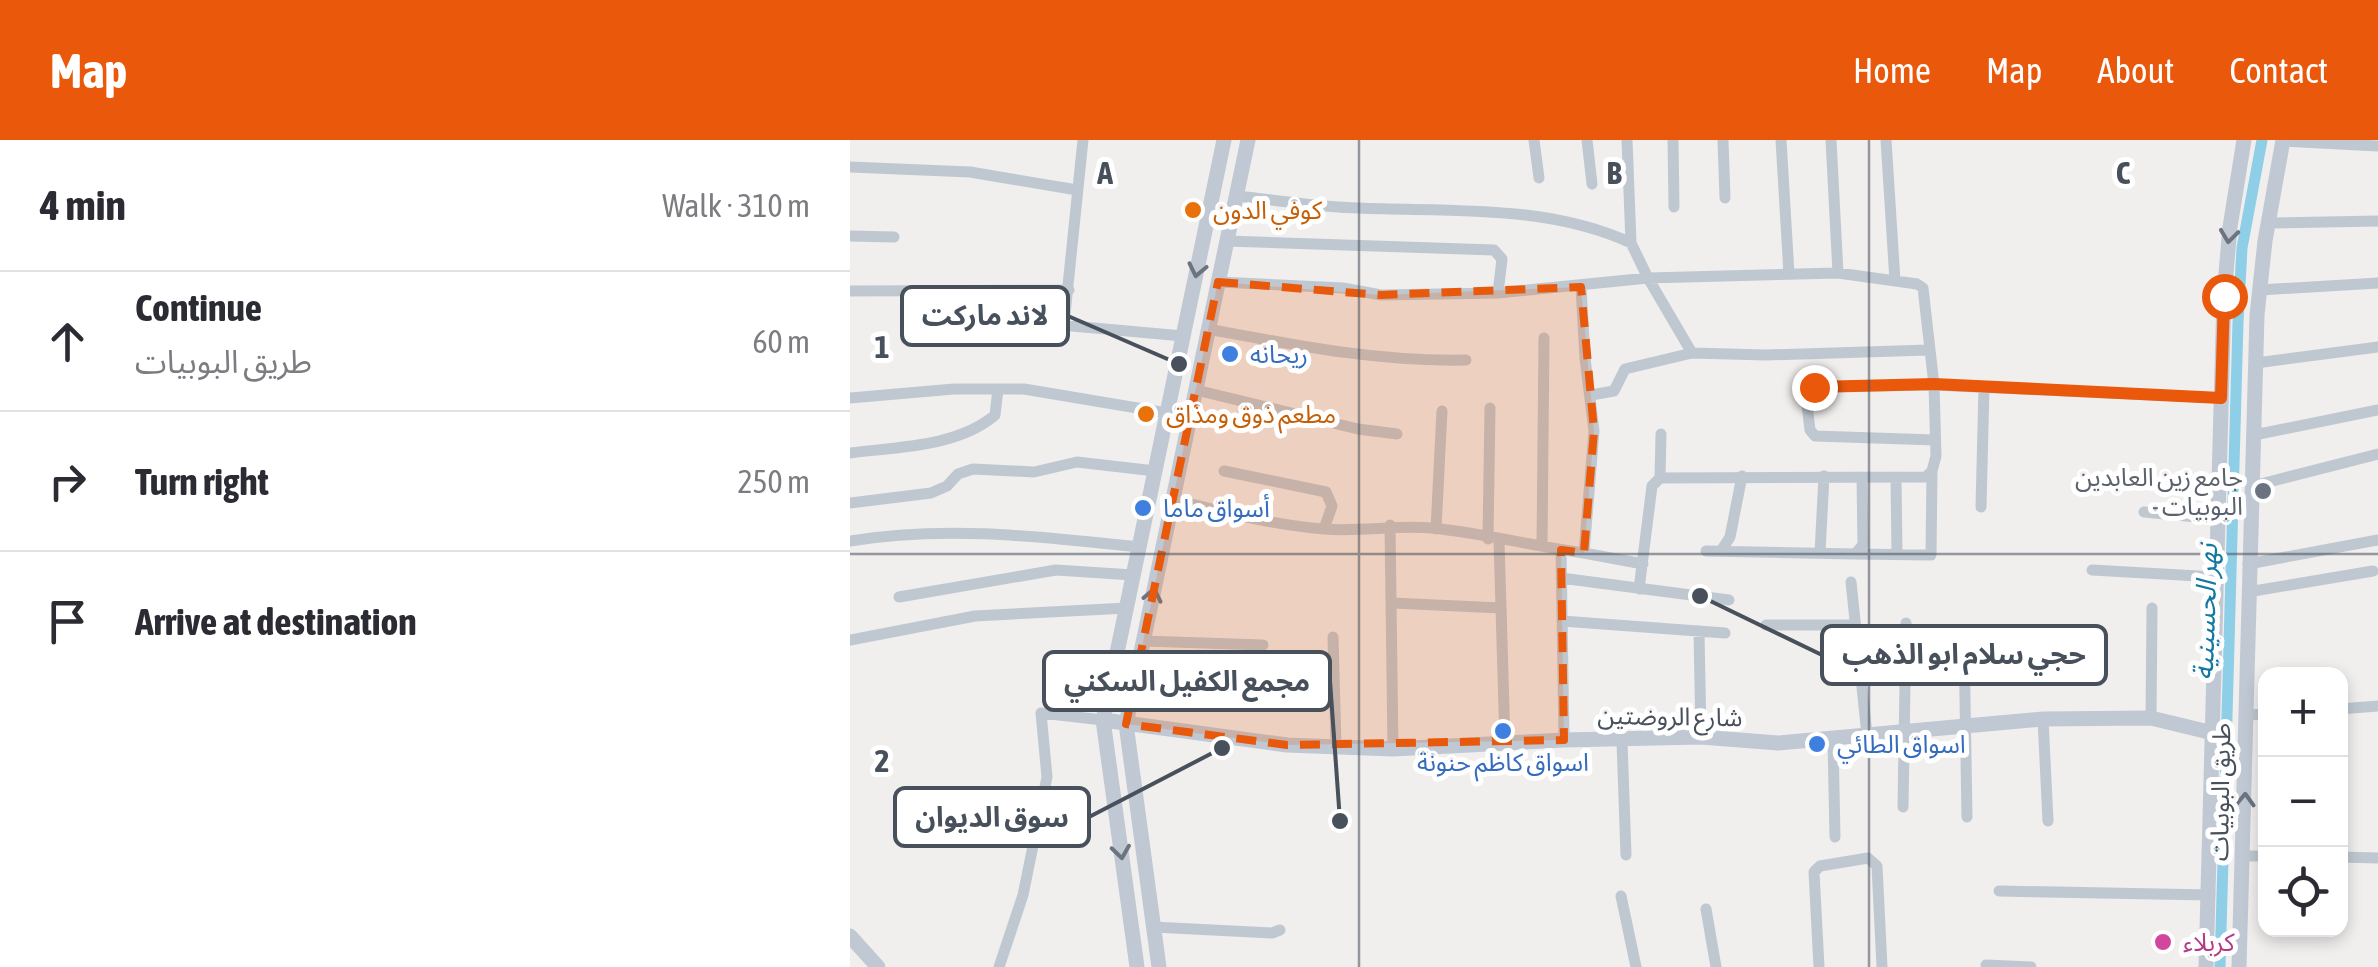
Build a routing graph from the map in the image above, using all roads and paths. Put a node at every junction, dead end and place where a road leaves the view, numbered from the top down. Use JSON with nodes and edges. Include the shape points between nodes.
{"nodes":[{"id":1,"x":1082,"y":140,"type":"edge"},
{"id":2,"x":1224,"y":140,"type":"edge"},
{"id":3,"x":1248,"y":140,"type":"edge"},
{"id":4,"x":1534,"y":140,"type":"edge"},
{"id":5,"x":1587,"y":140,"type":"edge"},
{"id":6,"x":1627,"y":140,"type":"edge"},
{"id":7,"x":1673,"y":140,"type":"edge"},
{"id":8,"x":1723,"y":140,"type":"edge"},
{"id":9,"x":1781,"y":140,"type":"edge"},
{"id":10,"x":1831,"y":140,"type":"edge"},
{"id":11,"x":1886,"y":140,"type":"edge"},
{"id":12,"x":2244,"y":140,"type":"edge"},
{"id":13,"x":2283,"y":140,"type":"edge"},
{"id":14,"x":2378,"y":146,"type":"edge"},
{"id":15,"x":850,"y":167,"type":"edge"},
{"id":16,"x":1538,"y":178,"type":"dead end"},
{"id":17,"x":1592,"y":184,"type":"dead end"},
{"id":18,"x":1077,"y":190,"type":"junction"},
{"id":19,"x":1236,"y":196,"type":"junction"},
{"id":20,"x":1726,"y":198,"type":"dead end"},
{"id":21,"x":1674,"y":206,"type":"dead end"},
{"id":22,"x":2378,"y":221,"type":"edge"},
{"id":23,"x":2268,"y":223,"type":"junction"},
{"id":24,"x":850,"y":236,"type":"edge"},
{"id":25,"x":894,"y":236,"type":"dead end"},
{"id":26,"x":1227,"y":242,"type":"junction"},
{"id":27,"x":1632,"y":243,"type":"junction"},
{"id":28,"x":1838,"y":273,"type":"junction"},
{"id":29,"x":1789,"y":274,"type":"junction"},
{"id":30,"x":1648,"y":278,"type":"junction"},
{"id":31,"x":1896,"y":281,"type":"junction"},
{"id":32,"x":1218,"y":282,"type":"junction"},
{"id":33,"x":2378,"y":282,"type":"edge"},
{"id":34,"x":1580,"y":286,"type":"junction"},
{"id":35,"x":1069,"y":290,"type":"junction"},
{"id":36,"x":2259,"y":290,"type":"junction"},
{"id":37,"x":850,"y":292,"type":"edge"},
{"id":38,"x":1498,"y":293,"type":"junction"},
{"id":39,"x":1005,"y":320,"type":"dead end"},
{"id":40,"x":1064,"y":324,"type":"junction"},
{"id":41,"x":1208,"y":329,"type":"junction"},
{"id":42,"x":1184,"y":336,"type":"junction"},
{"id":43,"x":1544,"y":338,"type":"dead end"},
{"id":44,"x":2378,"y":347,"type":"edge"},
{"id":45,"x":1928,"y":350,"type":"junction"},
{"id":46,"x":1692,"y":353,"type":"junction"},
{"id":47,"x":1466,"y":360,"type":"dead end"},
{"id":48,"x":2256,"y":363,"type":"junction"},
{"id":49,"x":1934,"y":384,"type":"junction"},
{"id":50,"x":1984,"y":387,"type":"junction"},
{"id":51,"x":998,"y":389,"type":"junction"},
{"id":52,"x":1196,"y":390,"type":"junction"},
{"id":53,"x":1591,"y":396,"type":"junction"},
{"id":54,"x":850,"y":398,"type":"edge"},
{"id":55,"x":2221,"y":398,"type":"junction"},
{"id":56,"x":1490,"y":408,"type":"dead end"},
{"id":57,"x":2378,"y":410,"type":"edge"},
{"id":58,"x":1442,"y":411,"type":"dead end"},
{"id":59,"x":1167,"y":413,"type":"junction"},
{"id":60,"x":1397,"y":434,"type":"dead end"},
{"id":61,"x":1661,"y":434,"type":"dead end"},
{"id":62,"x":2254,"y":435,"type":"junction"},
{"id":63,"x":1936,"y":440,"type":"junction"},
{"id":64,"x":850,"y":453,"type":"edge"},
{"id":65,"x":2378,"y":454,"type":"edge"},
{"id":66,"x":1155,"y":471,"type":"junction"},
{"id":67,"x":1224,"y":471,"type":"dead end"},
{"id":68,"x":1932,"y":471,"type":"junction"},
{"id":69,"x":1742,"y":476,"type":"junction"},
{"id":70,"x":1824,"y":476,"type":"junction"},
{"id":71,"x":1862,"y":476,"type":"junction"},
{"id":72,"x":1896,"y":477,"type":"junction"},
{"id":73,"x":1660,"y":478,"type":"junction"},
{"id":74,"x":2253,"y":486,"type":"junction"},
{"id":75,"x":1173,"y":498,"type":"junction"},
{"id":76,"x":850,"y":504,"type":"edge"},
{"id":77,"x":1981,"y":507,"type":"dead end"},
{"id":78,"x":2144,"y":512,"type":"dead end"},
{"id":79,"x":2218,"y":518,"type":"junction"},
{"id":80,"x":1390,"y":526,"type":"junction"},
{"id":81,"x":1324,"y":529,"type":"junction"},
{"id":82,"x":1436,"y":529,"type":"junction"},
{"id":83,"x":1493,"y":540,"type":"junction"},
{"id":84,"x":2378,"y":540,"type":"edge"},
{"id":85,"x":850,"y":541,"type":"edge"},
{"id":86,"x":1140,"y":546,"type":"junction"},
{"id":87,"x":1542,"y":546,"type":"junction"},
{"id":88,"x":1561,"y":550,"type":"junction"},
{"id":89,"x":1706,"y":551,"type":"dead end"},
{"id":90,"x":1721,"y":552,"type":"junction"},
{"id":91,"x":1584,"y":553,"type":"junction"},
{"id":92,"x":1820,"y":553,"type":"junction"},
{"id":93,"x":1854,"y":554,"type":"junction"},
{"id":94,"x":1897,"y":554,"type":"junction"},
{"id":95,"x":1643,"y":564,"type":"junction"},
{"id":96,"x":2248,"y":564,"type":"junction"},
{"id":97,"x":2092,"y":570,"type":"dead end"},
{"id":98,"x":2374,"y":571,"type":"dead end"},
{"id":99,"x":1134,"y":575,"type":"junction"},
{"id":100,"x":2216,"y":577,"type":"junction"},
{"id":101,"x":1562,"y":578,"type":"junction"},
{"id":102,"x":1850,"y":582,"type":"dead end"},
{"id":103,"x":1640,"y":589,"type":"junction"},
{"id":104,"x":2248,"y":592,"type":"junction"},
{"id":105,"x":899,"y":596,"type":"dead end"},
{"id":106,"x":1729,"y":600,"type":"dead end"},
{"id":107,"x":1392,"y":603,"type":"junction"},
{"id":108,"x":1127,"y":608,"type":"junction"},
{"id":109,"x":1500,"y":608,"type":"junction"},
{"id":110,"x":2152,"y":608,"type":"dead end"},
{"id":111,"x":1562,"y":621,"type":"junction"},
{"id":112,"x":1906,"y":622,"type":"dead end"},
{"id":113,"x":1766,"y":625,"type":"dead end"},
{"id":114,"x":1855,"y":626,"type":"junction"},
{"id":115,"x":1698,"y":631,"type":"junction"},
{"id":116,"x":1725,"y":633,"type":"dead end"},
{"id":117,"x":1333,"y":637,"type":"dead end"},
{"id":118,"x":1964,"y":639,"type":"dead end"},
{"id":119,"x":850,"y":640,"type":"edge"},
{"id":120,"x":1143,"y":641,"type":"junction"},
{"id":121,"x":1262,"y":646,"type":"dead end"},
{"id":122,"x":2378,"y":706,"type":"edge"},
{"id":123,"x":2348,"y":708,"type":"edge"},
{"id":124,"x":2258,"y":714,"type":"edge"},
{"id":125,"x":2247,"y":715,"type":"junction"},
{"id":126,"x":2042,"y":718,"type":"junction"},
{"id":127,"x":2151,"y":718,"type":"junction"},
{"id":128,"x":1103,"y":720,"type":"junction"},
{"id":129,"x":1126,"y":724,"type":"junction"},
{"id":130,"x":1966,"y":724,"type":"junction"},
{"id":131,"x":1905,"y":729,"type":"junction"},
{"id":132,"x":2213,"y":733,"type":"junction"},
{"id":133,"x":1867,"y":735,"type":"junction"},
{"id":134,"x":1701,"y":738,"type":"junction"},
{"id":135,"x":1564,"y":740,"type":"junction"},
{"id":136,"x":1832,"y":740,"type":"junction"},
{"id":137,"x":1622,"y":741,"type":"junction"},
{"id":138,"x":1504,"y":743,"type":"junction"},
{"id":139,"x":1336,"y":746,"type":"junction"},
{"id":140,"x":1393,"y":749,"type":"junction"},
{"id":141,"x":1903,"y":807,"type":"dead end"},
{"id":142,"x":1967,"y":817,"type":"dead end"},
{"id":143,"x":2048,"y":821,"type":"dead end"},
{"id":144,"x":1835,"y":836,"type":"dead end"},
{"id":145,"x":1626,"y":855,"type":"dead end"},
{"id":146,"x":2244,"y":856,"type":"junction"},
{"id":147,"x":2258,"y":856,"type":"edge"},
{"id":148,"x":2348,"y":857,"type":"edge"},
{"id":149,"x":2378,"y":858,"type":"edge"},
{"id":150,"x":1999,"y":891,"type":"dead end"},
{"id":151,"x":2210,"y":895,"type":"junction"},
{"id":152,"x":1620,"y":896,"type":"dead end"},
{"id":153,"x":1706,"y":909,"type":"dead end"},
{"id":154,"x":1152,"y":927,"type":"junction"},
{"id":155,"x":1280,"y":930,"type":"dead end"},
{"id":156,"x":850,"y":936,"type":"edge"},
{"id":157,"x":1986,"y":965,"type":"edge"},
{"id":158,"x":878,"y":967,"type":"edge"},
{"id":159,"x":999,"y":967,"type":"edge"},
{"id":160,"x":1137,"y":967,"type":"edge"},
{"id":161,"x":1159,"y":967,"type":"edge"},
{"id":162,"x":1636,"y":967,"type":"edge"},
{"id":163,"x":1716,"y":967,"type":"edge"},
{"id":164,"x":1819,"y":967,"type":"edge"},
{"id":165,"x":1882,"y":967,"type":"edge"},
{"id":166,"x":2031,"y":967,"type":"edge"},
{"id":167,"x":2206,"y":967,"type":"edge"},
{"id":168,"x":2238,"y":967,"type":"edge"}],
"edges":[{"from":1,"to":18,"type":"street"},
{"from":2,"to":42,"type":"main road","one_way":true},
{"from":3,"to":19,"type":"main road"},
{"from":4,"to":16,"type":"street"},
{"from":5,"to":17,"type":"street"},
{"from":6,"to":27,"type":"street"},
{"from":7,"to":21,"type":"street"},
{"from":8,"to":20,"type":"street"},
{"from":9,"to":29,"type":"street"},
{"from":10,"to":28,"type":"street"},
{"from":11,"to":31,"type":"street"},
{"from":12,"to":55,"type":"main road","name":"طريق البوبيات","one_way":true,"via":[[2227,250]]},
{"from":13,"to":14,"type":"street"},
{"from":13,"to":23,"type":"main road","name":"طريق البوبيات"},
{"from":15,"to":18,"type":"street","via":[[970,172]]},
{"from":18,"to":35,"type":"street"},
{"from":19,"to":26,"type":"main road"},
{"from":19,"to":27,"type":"street","via":[[1472,210],[1555,220]]},
{"from":22,"to":23,"type":"street"},
{"from":23,"to":36,"type":"main road","name":"طريق البوبيات"},
{"from":24,"to":25,"type":"street"},
{"from":26,"to":32,"type":"main road"},
{"from":26,"to":38,"type":"street","via":[[1494,250],[1502,259]]},
{"from":27,"to":30,"type":"street"},
{"from":28,"to":29,"type":"street"},
{"from":28,"to":31,"type":"street"},
{"from":29,"to":30,"type":"street"},
{"from":30,"to":34,"type":"street"},
{"from":30,"to":46,"type":"street"},
{"from":31,"to":45,"type":"street","via":[[1923,288]]},
{"from":32,"to":38,"type":"street","via":[[1381,295]]},
{"from":32,"to":41,"type":"main road"},
{"from":33,"to":36,"type":"street"},
{"from":34,"to":38,"type":"street"},
{"from":34,"to":53,"type":"street"},
{"from":35,"to":37,"type":"street"},
{"from":35,"to":40,"type":"street"},
{"from":36,"to":48,"type":"main road","name":"طريق البوبيات"},
{"from":39,"to":40,"type":"street"},
{"from":40,"to":42,"type":"street"},
{"from":41,"to":47,"type":"street","via":[[1327,352]]},
{"from":41,"to":52,"type":"main road"},
{"from":42,"to":59,"type":"main road"},
{"from":43,"to":87,"type":"street"},
{"from":44,"to":48,"type":"street"},
{"from":45,"to":46,"type":"street"},
{"from":45,"to":49,"type":"street"},
{"from":46,"to":53,"type":"street","via":[[1625,369],[1614,391]]},
{"from":48,"to":62,"type":"main road","name":"طريق البوبيات"},
{"from":49,"to":50,"type":"street"},
{"from":49,"to":63,"type":"street"},
{"from":49,"to":63,"type":"street","via":[[1814,387],[1806,397],[1815,436]]},
{"from":50,"to":55,"type":"street"},
{"from":50,"to":77,"type":"street"},
{"from":51,"to":54,"type":"street"},
{"from":51,"to":59,"type":"street"},
{"from":51,"to":64,"type":"street","via":[[995,415],[973,428],[937,442]]},
{"from":52,"to":60,"type":"street"},
{"from":52,"to":75,"type":"main road"},
{"from":53,"to":91,"type":"street"},
{"from":55,"to":79,"type":"main road","name":"طريق البوبيات"},
{"from":56,"to":83,"type":"street"},
{"from":57,"to":62,"type":"street"},
{"from":58,"to":82,"type":"street"},
{"from":59,"to":66,"type":"main road"},
{"from":61,"to":73,"type":"street"},
{"from":62,"to":74,"type":"main road","name":"طريق البوبيات"},
{"from":63,"to":68,"type":"street"},
{"from":65,"to":74,"type":"street"},
{"from":66,"to":76,"type":"street","via":[[1077,462],[1034,472],[974,469],[930,494]]},
{"from":66,"to":86,"type":"main road"},
{"from":67,"to":81,"type":"street","via":[[1326,492],[1332,506]]},
{"from":68,"to":72,"type":"street"},
{"from":68,"to":94,"type":"street","via":[[1931,555]]},
{"from":69,"to":70,"type":"street"},
{"from":69,"to":73,"type":"street"},
{"from":69,"to":90,"type":"street"},
{"from":70,"to":71,"type":"street"},
{"from":70,"to":92,"type":"street"},
{"from":71,"to":72,"type":"street"},
{"from":71,"to":93,"type":"street","via":[[1863,545]]},
{"from":72,"to":94,"type":"street"},
{"from":73,"to":95,"type":"street","via":[[1652,486]]},
{"from":74,"to":96,"type":"main road","name":"طريق البوبيات"},
{"from":75,"to":81,"type":"street"},
{"from":120,"to":75,"type":"main road","one_way":true},
{"from":78,"to":79,"type":"street"},
{"from":79,"to":100,"type":"main road","name":"طريق البوبيات"},
{"from":80,"to":81,"type":"street"},
{"from":80,"to":82,"type":"street"},
{"from":80,"to":107,"type":"street"},
{"from":82,"to":83,"type":"street"},
{"from":83,"to":87,"type":"street"},
{"from":83,"to":109,"type":"street"},
{"from":84,"to":96,"type":"street"},
{"from":85,"to":86,"type":"street","via":[[904,532],[972,533]]},
{"from":86,"to":99,"type":"main road"},
{"from":87,"to":88,"type":"street"},
{"from":88,"to":91,"type":"street"},
{"from":88,"to":101,"type":"street"},
{"from":89,"to":90,"type":"street"},
{"from":90,"to":92,"type":"street"},
{"from":91,"to":95,"type":"street"},
{"from":92,"to":93,"type":"street"},
{"from":93,"to":94,"type":"street"},
{"from":95,"to":103,"type":"street"},
{"from":96,"to":104,"type":"main road","name":"طريق البوبيات"},
{"from":97,"to":100,"type":"street"},
{"from":98,"to":104,"type":"street"},
{"from":99,"to":105,"type":"street","via":[[1056,570]]},
{"from":99,"to":108,"type":"main road"},
{"from":100,"to":132,"type":"main road","name":"طريق البوبيات"},
{"from":101,"to":103,"type":"street"},
{"from":101,"to":111,"type":"street"},
{"from":102,"to":114,"type":"street"},
{"from":103,"to":106,"type":"street"},
{"from":104,"to":125,"type":"main road","name":"طريق البوبيات"},
{"from":107,"to":109,"type":"street"},
{"from":107,"to":140,"type":"street"},
{"from":108,"to":119,"type":"street","via":[[975,616]]},
{"from":108,"to":128,"type":"main road"},
{"from":109,"to":138,"type":"street"},
{"from":110,"to":127,"type":"street"},
{"from":111,"to":115,"type":"street"},
{"from":111,"to":135,"type":"street"},
{"from":112,"to":131,"type":"street"},
{"from":113,"to":114,"type":"street"},
{"from":114,"to":133,"type":"street"},
{"from":115,"to":116,"type":"street"},
{"from":115,"to":134,"type":"street"},
{"from":117,"to":139,"type":"street"},
{"from":118,"to":130,"type":"street"},
{"from":120,"to":121,"type":"street"},
{"from":120,"to":129,"type":"main road"},
{"from":122,"to":123,"type":"street"},
{"from":124,"to":125,"type":"street"},
{"from":146,"to":125,"type":"main road","name":"طريق البوبيات","one_way":true},
{"from":126,"to":127,"type":"main road","name":"شارع الروضتين"},
{"from":126,"to":130,"type":"main road","name":"شارع الروضتين"},
{"from":126,"to":143,"type":"street"},
{"from":127,"to":132,"type":"main road","name":"شارع الروضتين"},
{"from":128,"to":129,"type":"main road","name":"شارع الروضتين"},
{"from":128,"to":159,"type":"street","via":[[1041,712],[1046,777],[1024,895]]},
{"from":128,"to":160,"type":"main road","one_way":true},
{"from":129,"to":139,"type":"main road","name":"شارع الروضتين"},
{"from":129,"to":154,"type":"main road"},
{"from":130,"to":131,"type":"main road","name":"شارع الروضتين"},
{"from":130,"to":142,"type":"street"},
{"from":131,"to":133,"type":"main road","name":"شارع الروضتين"},
{"from":131,"to":141,"type":"street"},
{"from":132,"to":151,"type":"main road","name":"طريق البوبيات"},
{"from":133,"to":136,"type":"main road","name":"شارع الروضتين"},
{"from":134,"to":136,"type":"main road","name":"شارع الروضتين"},
{"from":134,"to":137,"type":"main road","name":"شارع الروضتين"},
{"from":135,"to":137,"type":"main road","name":"شارع الروضتين"},
{"from":135,"to":138,"type":"main road","name":"شارع الروضتين"},
{"from":136,"to":144,"type":"street"},
{"from":137,"to":145,"type":"street"},
{"from":138,"to":140,"type":"main road","name":"شارع الروضتين"},
{"from":139,"to":140,"type":"main road","name":"شارع الروضتين"},
{"from":146,"to":147,"type":"street"},
{"from":146,"to":168,"type":"main road","name":"طريق البوبيات"},
{"from":148,"to":149,"type":"street"},
{"from":150,"to":151,"type":"street"},
{"from":151,"to":167,"type":"main road","name":"طريق البوبيات"},
{"from":152,"to":162,"type":"street"},
{"from":153,"to":163,"type":"street"},
{"from":154,"to":155,"type":"street"},
{"from":154,"to":161,"type":"main road"},
{"from":156,"to":158,"type":"main road"},
{"from":157,"to":166,"type":"street"},
{"from":164,"to":165,"type":"street","via":[[1814,872],[1868,858],[1877,866]]}]}
